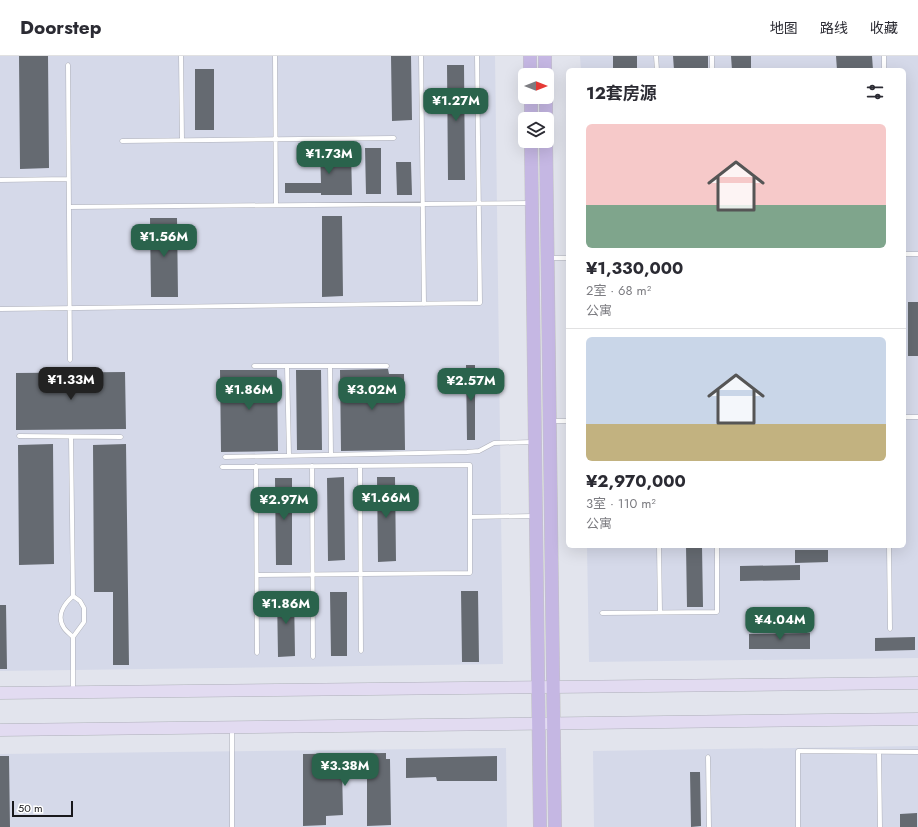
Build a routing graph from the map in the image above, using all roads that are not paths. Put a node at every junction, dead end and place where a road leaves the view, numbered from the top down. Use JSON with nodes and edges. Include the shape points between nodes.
{"nodes":[{"id":1,"x":181,"y":56,"type":"edge"},
{"id":2,"x":276,"y":56,"type":"edge"},
{"id":3,"x":421,"y":56,"type":"edge"},
{"id":4,"x":477,"y":56,"type":"edge"},
{"id":5,"x":530,"y":56,"type":"edge"},
{"id":6,"x":545,"y":56,"type":"edge"},
{"id":7,"x":656,"y":56,"type":"edge"},
{"id":8,"x":712,"y":56,"type":"edge"},
{"id":9,"x":884,"y":56,"type":"edge"},
{"id":10,"x":68,"y":65,"type":"dead end"},
{"id":11,"x":530,"y":68,"type":"edge"},
{"id":12,"x":546,"y":68,"type":"edge"},
{"id":13,"x":657,"y":68,"type":"edge"},
{"id":14,"x":712,"y":68,"type":"edge"},
{"id":15,"x":884,"y":68,"type":"edge"},
{"id":16,"x":394,"y":138,"type":"dead end"},
{"id":17,"x":276,"y":139,"type":"junction"},
{"id":18,"x":182,"y":140,"type":"junction"},
{"id":19,"x":122,"y":141,"type":"dead end"},
{"id":20,"x":531,"y":148,"type":"edge"},
{"id":21,"x":546,"y":148,"type":"edge"},
{"id":22,"x":69,"y":179,"type":"junction"},
{"id":23,"x":0,"y":180,"type":"edge"},
{"id":24,"x":532,"y":202,"type":"junction"},
{"id":25,"x":478,"y":203,"type":"junction"},
{"id":26,"x":423,"y":204,"type":"junction"},
{"id":27,"x":276,"y":205,"type":"junction"},
{"id":28,"x":69,"y":207,"type":"junction"},
{"id":29,"x":906,"y":254,"type":"edge"},
{"id":30,"x":918,"y":254,"type":"edge"},
{"id":31,"x":548,"y":258,"type":"junction"},
{"id":32,"x":566,"y":258,"type":"edge"},
{"id":33,"x":424,"y":304,"type":"junction"},
{"id":34,"x":70,"y":308,"type":"junction"},
{"id":35,"x":0,"y":309,"type":"edge"},
{"id":36,"x":70,"y":360,"type":"dead end"},
{"id":37,"x":254,"y":366,"type":"dead end"},
{"id":38,"x":287,"y":366,"type":"junction"},
{"id":39,"x":330,"y":366,"type":"junction"},
{"id":40,"x":387,"y":366,"type":"dead end"},
{"id":41,"x":906,"y":417,"type":"edge"},
{"id":42,"x":918,"y":417,"type":"edge"},
{"id":43,"x":550,"y":421,"type":"junction"},
{"id":44,"x":566,"y":421,"type":"edge"},
{"id":45,"x":19,"y":436,"type":"dead end"},
{"id":46,"x":71,"y":437,"type":"junction"},
{"id":47,"x":121,"y":437,"type":"dead end"},
{"id":48,"x":535,"y":442,"type":"junction"},
{"id":49,"x":331,"y":455,"type":"junction"},
{"id":50,"x":290,"y":456,"type":"junction"},
{"id":51,"x":225,"y":457,"type":"dead end"},
{"id":52,"x":256,"y":466,"type":"junction"},
{"id":53,"x":312,"y":466,"type":"junction"},
{"id":54,"x":360,"y":466,"type":"junction"},
{"id":55,"x":222,"y":467,"type":"dead end"},
{"id":56,"x":536,"y":516,"type":"junction"},
{"id":57,"x":470,"y":517,"type":"junction"},
{"id":58,"x":659,"y":548,"type":"edge"},
{"id":59,"x":717,"y":548,"type":"edge"},
{"id":60,"x":889,"y":548,"type":"edge"},
{"id":61,"x":257,"y":574,"type":"junction"},
{"id":62,"x":312,"y":574,"type":"junction"},
{"id":63,"x":361,"y":574,"type":"junction"},
{"id":64,"x":73,"y":596,"type":"junction"},
{"id":65,"x":660,"y":612,"type":"junction"},
{"id":66,"x":602,"y":613,"type":"dead end"},
{"id":67,"x":890,"y":629,"type":"dead end"},
{"id":68,"x":74,"y":637,"type":"junction"},
{"id":69,"x":361,"y":651,"type":"dead end"},
{"id":70,"x":257,"y":653,"type":"dead end"},
{"id":71,"x":313,"y":657,"type":"dead end"},
{"id":72,"x":918,"y":683,"type":"edge"},
{"id":73,"x":538,"y":687,"type":"junction"},
{"id":74,"x":553,"y":687,"type":"junction"},
{"id":75,"x":74,"y":692,"type":"junction"},
{"id":76,"x":0,"y":693,"type":"edge"},
{"id":77,"x":918,"y":719,"type":"edge"},
{"id":78,"x":538,"y":724,"type":"junction"},
{"id":79,"x":553,"y":724,"type":"junction"},
{"id":80,"x":232,"y":727,"type":"junction"},
{"id":81,"x":0,"y":730,"type":"edge"},
{"id":82,"x":879,"y":752,"type":"junction"},
{"id":83,"x":918,"y":752,"type":"edge"},
{"id":84,"x":708,"y":756,"type":"dead end"},
{"id":85,"x":232,"y":827,"type":"edge"},
{"id":86,"x":540,"y":827,"type":"edge"},
{"id":87,"x":555,"y":827,"type":"edge"},
{"id":88,"x":709,"y":827,"type":"edge"},
{"id":89,"x":798,"y":827,"type":"edge"},
{"id":90,"x":880,"y":827,"type":"edge"}],
"edges":[{"from":1,"to":18,"type":"lane"},
{"from":2,"to":17,"type":"lane"},
{"from":3,"to":26,"type":"lane"},
{"from":4,"to":25,"type":"lane"},
{"from":5,"to":11,"type":"main road"},
{"from":6,"to":12,"type":"main road"},
{"from":7,"to":13,"type":"lane"},
{"from":8,"to":14,"type":"lane"},
{"from":9,"to":15,"type":"lane"},
{"from":10,"to":22,"type":"lane"},
{"from":16,"to":17,"type":"lane"},
{"from":17,"to":18,"type":"lane"},
{"from":17,"to":27,"type":"lane"},
{"from":18,"to":19,"type":"lane"},
{"from":20,"to":24,"type":"main road"},
{"from":21,"to":31,"type":"main road"},
{"from":22,"to":23,"type":"lane"},
{"from":22,"to":28,"type":"lane"},
{"from":24,"to":25,"type":"lane"},
{"from":24,"to":48,"type":"main road"},
{"from":25,"to":26,"type":"lane"},
{"from":25,"to":33,"type":"lane","via":[[480,303]]},
{"from":26,"to":27,"type":"lane"},
{"from":26,"to":33,"type":"lane"},
{"from":27,"to":28,"type":"lane"},
{"from":28,"to":34,"type":"lane"},
{"from":29,"to":30,"type":"lane"},
{"from":31,"to":32,"type":"lane"},
{"from":31,"to":43,"type":"main road"},
{"from":33,"to":34,"type":"lane"},
{"from":34,"to":35,"type":"lane"},
{"from":34,"to":36,"type":"lane"},
{"from":37,"to":38,"type":"lane"},
{"from":38,"to":39,"type":"lane"},
{"from":38,"to":50,"type":"lane"},
{"from":39,"to":40,"type":"lane"},
{"from":39,"to":49,"type":"lane"},
{"from":41,"to":42,"type":"lane"},
{"from":43,"to":44,"type":"lane"},
{"from":43,"to":74,"type":"main road"},
{"from":45,"to":46,"type":"lane"},
{"from":46,"to":47,"type":"lane"},
{"from":46,"to":64,"type":"lane"},
{"from":48,"to":49,"type":"lane","via":[[494,443],[479,451],[467,452]]},
{"from":48,"to":56,"type":"main road"},
{"from":49,"to":50,"type":"lane"},
{"from":50,"to":51,"type":"lane"},
{"from":52,"to":53,"type":"lane"},
{"from":52,"to":55,"type":"lane"},
{"from":52,"to":61,"type":"lane"},
{"from":53,"to":54,"type":"lane"},
{"from":53,"to":62,"type":"lane"},
{"from":54,"to":57,"type":"lane","via":[[470,465]]},
{"from":54,"to":63,"type":"lane"},
{"from":56,"to":57,"type":"lane"},
{"from":56,"to":73,"type":"main road"},
{"from":57,"to":63,"type":"lane","via":[[470,573]]},
{"from":58,"to":65,"type":"lane"},
{"from":59,"to":65,"type":"lane","via":[[717,612]]},
{"from":60,"to":67,"type":"lane"},
{"from":61,"to":62,"type":"lane"},
{"from":61,"to":70,"type":"lane"},
{"from":62,"to":63,"type":"lane"},
{"from":62,"to":71,"type":"lane"},
{"from":63,"to":69,"type":"lane"},
{"from":64,"to":68,"type":"lane","via":[[84,608],[84,622]]},
{"from":64,"to":68,"type":"lane","via":[[65,602],[61,620],[63,627]]},
{"from":65,"to":66,"type":"lane"},
{"from":68,"to":75,"type":"lane"},
{"from":72,"to":74,"type":"street"},
{"from":73,"to":74,"type":"street"},
{"from":73,"to":75,"type":"street"},
{"from":73,"to":78,"type":"main road"},
{"from":74,"to":79,"type":"main road"},
{"from":75,"to":76,"type":"street"},
{"from":77,"to":79,"type":"street"},
{"from":78,"to":79,"type":"street"},
{"from":78,"to":80,"type":"street"},
{"from":78,"to":86,"type":"main road"},
{"from":79,"to":87,"type":"main road"},
{"from":80,"to":81,"type":"street"},
{"from":80,"to":85,"type":"lane"},
{"from":82,"to":83,"type":"lane"},
{"from":82,"to":89,"type":"lane","via":[[798,751]]},
{"from":82,"to":90,"type":"lane"},
{"from":84,"to":88,"type":"lane"}]}
